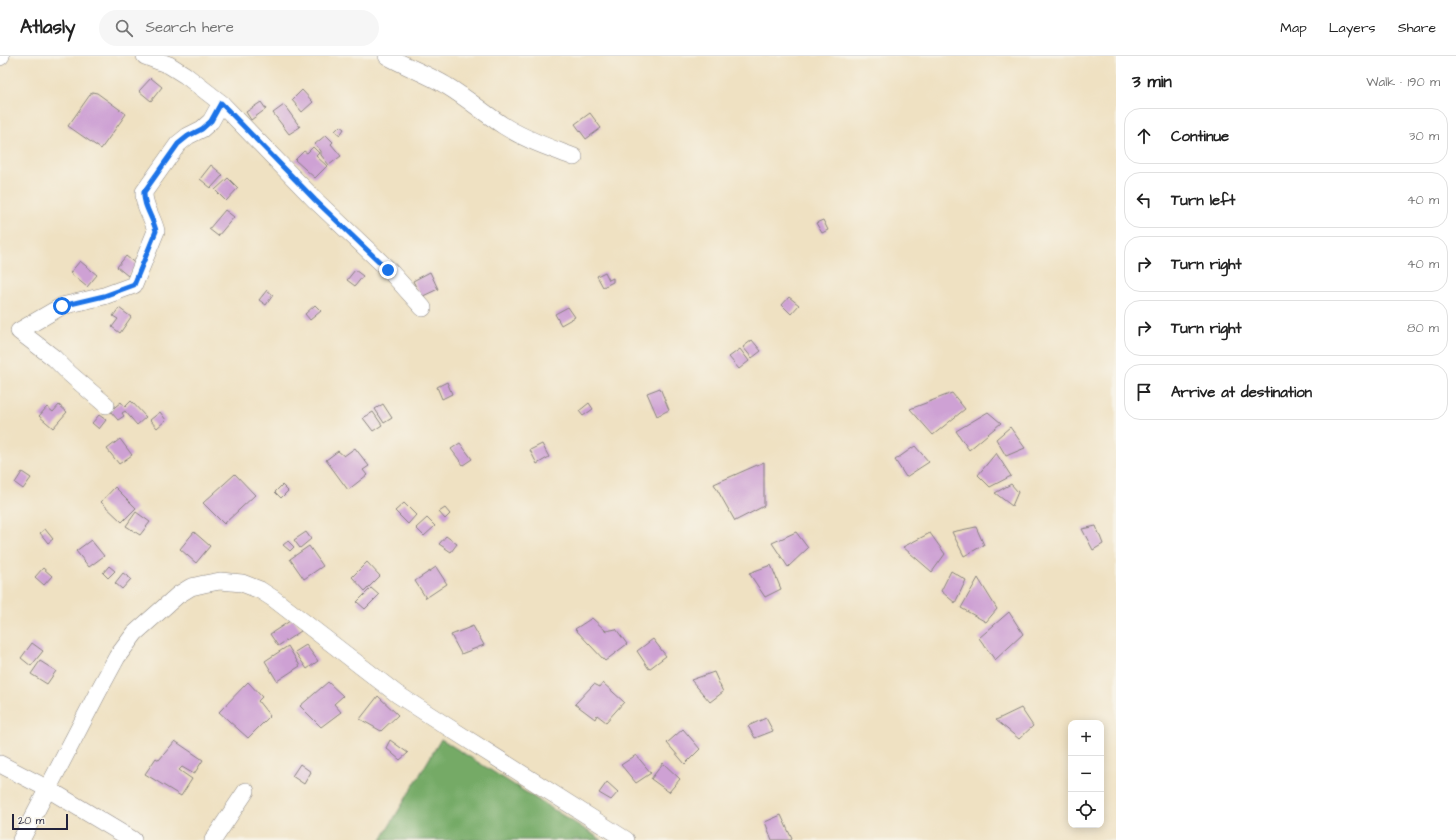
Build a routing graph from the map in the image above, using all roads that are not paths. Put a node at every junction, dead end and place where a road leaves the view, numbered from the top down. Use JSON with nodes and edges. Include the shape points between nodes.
{"nodes":[{"id":1,"x":145,"y":56,"type":"edge"},
{"id":2,"x":387,"y":56,"type":"edge"},
{"id":3,"x":221,"y":103,"type":"junction"},
{"id":4,"x":574,"y":157,"type":"dead end"},
{"id":5,"x":423,"y":308,"type":"dead end"},
{"id":6,"x":106,"y":405,"type":"dead end"},
{"id":7,"x":0,"y":764,"type":"edge"},
{"id":8,"x":48,"y":789,"type":"junction"},
{"id":9,"x":246,"y":792,"type":"dead end"},
{"id":10,"x":21,"y":840,"type":"edge"},
{"id":11,"x":133,"y":840,"type":"edge"},
{"id":12,"x":213,"y":840,"type":"edge"},
{"id":13,"x":626,"y":840,"type":"edge"}],
"edges":[{"from":1,"to":3,"type":"street","via":[[169,65]]},
{"from":2,"to":4,"type":"street","via":[[446,85],[519,135]]},
{"from":3,"to":5,"type":"street"},
{"from":3,"to":6,"type":"street","via":[[211,121],[178,144],[144,192],[144,202],[156,231],[134,285],[104,296],[62,306],[18,332],[54,358]]},
{"from":7,"to":8,"type":"street"},
{"from":8,"to":10,"type":"street"},
{"from":8,"to":11,"type":"street"},
{"from":8,"to":13,"type":"street","via":[[117,657],[135,633],[178,595],[191,587],[220,581],[242,582],[274,599],[397,694]]},
{"from":9,"to":12,"type":"street"}]}
